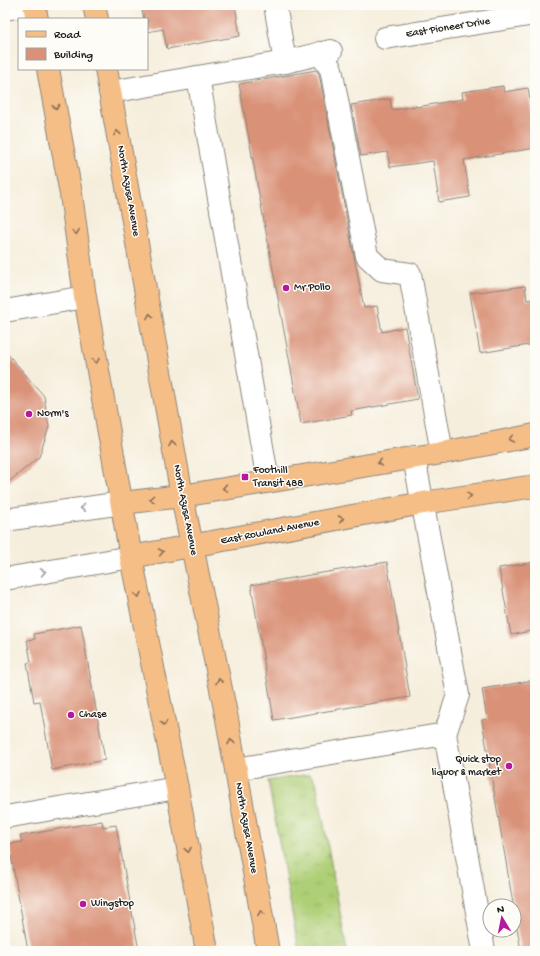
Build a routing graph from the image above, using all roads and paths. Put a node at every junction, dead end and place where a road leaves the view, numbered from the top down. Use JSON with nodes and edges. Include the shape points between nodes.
{"nodes":[{"id":1,"x":27,"y":5,"type":"edge"},
{"id":2,"x":34,"y":5,"type":"edge"},
{"id":3,"x":94,"y":5,"type":"edge"},
{"id":4,"x":275,"y":5,"type":"edge"},
{"id":5,"x":5,"y":9,"type":"edge"},
{"id":6,"x":535,"y":14,"type":"edge"},
{"id":7,"x":37,"y":18,"type":"edge"},
{"id":8,"x":97,"y":18,"type":"edge"},
{"id":9,"x":385,"y":38,"type":"dead end"},
{"id":10,"x":285,"y":62,"type":"junction"},
{"id":11,"x":48,"y":70,"type":"edge"},
{"id":12,"x":106,"y":70,"type":"edge"},
{"id":13,"x":198,"y":77,"type":"junction"},
{"id":14,"x":110,"y":92,"type":"junction"},
{"id":15,"x":85,"y":297,"type":"junction"},
{"id":16,"x":5,"y":311,"type":"edge"},
{"id":17,"x":535,"y":434,"type":"edge"},
{"id":18,"x":442,"y":453,"type":"junction"},
{"id":19,"x":414,"y":457,"type":"junction"},
{"id":20,"x":268,"y":481,"type":"junction"},
{"id":21,"x":535,"y":486,"type":"edge"},
{"id":22,"x":182,"y":496,"type":"junction"},
{"id":23,"x":122,"y":503,"type":"junction"},
{"id":24,"x":423,"y":503,"type":"junction"},
{"id":25,"x":5,"y":520,"type":"edge"},
{"id":26,"x":192,"y":546,"type":"junction"},
{"id":27,"x":131,"y":557,"type":"junction"},
{"id":28,"x":5,"y":579,"type":"edge"},
{"id":29,"x":445,"y":734,"type":"junction"},
{"id":30,"x":236,"y":769,"type":"junction"},
{"id":31,"x":177,"y":788,"type":"junction"},
{"id":32,"x":5,"y":817,"type":"edge"},
{"id":33,"x":206,"y":951,"type":"edge"},
{"id":34,"x":268,"y":951,"type":"edge"},
{"id":35,"x":484,"y":951,"type":"edge"}],
"edges":[{"from":1,"to":5,"type":"street"},
{"from":2,"to":7,"type":"main road"},
{"from":3,"to":8,"type":"main road"},
{"from":4,"to":10,"type":"street"},
{"from":6,"to":9,"type":"street","name":"East Pioneer Drive"},
{"from":10,"to":13,"type":"street"},
{"from":10,"to":18,"type":"street","via":[[326,52],[367,256],[382,270],[410,274]]},
{"from":11,"to":15,"type":"main road","one_way":true,"via":[[71,194]]},
{"from":12,"to":14,"type":"main road","name":"North Azusa Avenue"},
{"from":13,"to":14,"type":"street"},
{"from":13,"to":20,"type":"street"},
{"from":22,"to":14,"type":"main road","name":"North Azusa Avenue","one_way":true},
{"from":15,"to":16,"type":"street"},
{"from":15,"to":23,"type":"main road","one_way":true},
{"from":17,"to":18,"type":"main road","one_way":true},
{"from":18,"to":19,"type":"main road"},
{"from":19,"to":20,"type":"main road","one_way":true},
{"from":19,"to":24,"type":"street"},
{"from":20,"to":22,"type":"main road","one_way":true},
{"from":24,"to":21,"type":"main road","name":"East Rowland Avenue","one_way":true},
{"from":22,"to":23,"type":"main road","one_way":true},
{"from":22,"to":26,"type":"main road","name":"North Azusa Avenue"},
{"from":23,"to":25,"type":"street","one_way":true},
{"from":23,"to":27,"type":"main road"},
{"from":26,"to":24,"type":"main road","name":"East Rowland Avenue","one_way":true},
{"from":24,"to":29,"type":"street","via":[[458,695]]},
{"from":27,"to":26,"type":"main road","name":"East Rowland Avenue","one_way":true},
{"from":30,"to":26,"type":"main road","name":"North Azusa Avenue","one_way":true},
{"from":28,"to":27,"type":"street","name":"East Rowland Avenue","one_way":true},
{"from":27,"to":31,"type":"main road","one_way":true},
{"from":29,"to":30,"type":"street"},
{"from":29,"to":35,"type":"street"},
{"from":34,"to":30,"type":"main road","name":"North Azusa Avenue","one_way":true},
{"from":31,"to":32,"type":"street"},
{"from":31,"to":33,"type":"main road","one_way":true}]}
